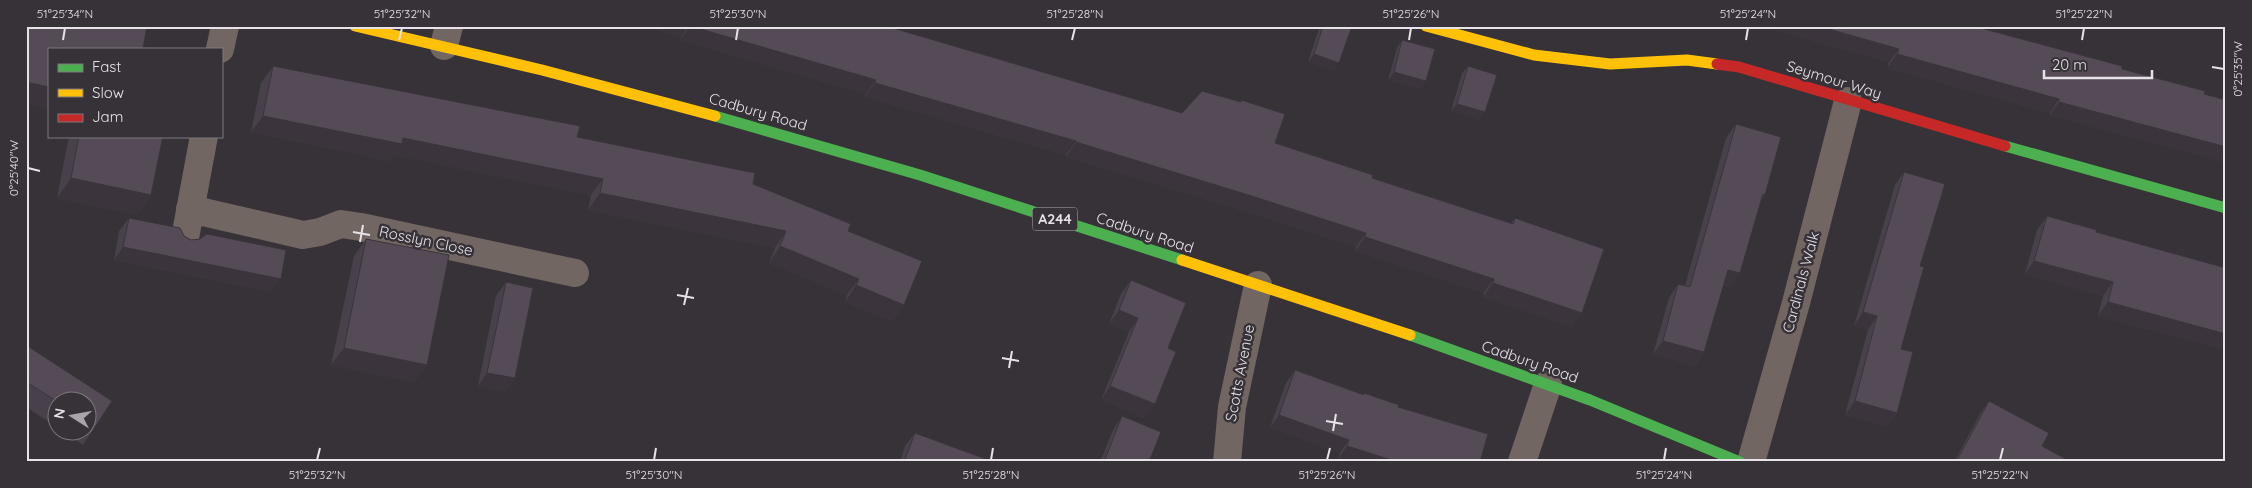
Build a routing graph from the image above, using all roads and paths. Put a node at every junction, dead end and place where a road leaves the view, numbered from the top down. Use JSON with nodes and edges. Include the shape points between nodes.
{"nodes":[{"id":1,"x":224,"y":26,"type":"edge"},
{"id":2,"x":355,"y":26,"type":"edge"},
{"id":3,"x":1426,"y":26,"type":"edge"},
{"id":4,"x":447,"y":36,"type":"edge"},
{"id":5,"x":220,"y":48,"type":"edge"},
{"id":6,"x":1848,"y":101,"type":"junction"},
{"id":7,"x":204,"y":138,"type":"edge"},
{"id":8,"x":2226,"y":208,"type":"edge"},
{"id":9,"x":190,"y":210,"type":"junction"},
{"id":10,"x":185,"y":238,"type":"edge"},
{"id":11,"x":575,"y":273,"type":"dead end"},
{"id":12,"x":1258,"y":284,"type":"junction"},
{"id":13,"x":1548,"y":384,"type":"junction"},
{"id":14,"x":1227,"y":462,"type":"edge"},
{"id":15,"x":1522,"y":462,"type":"edge"},
{"id":16,"x":1740,"y":462,"type":"edge"},
{"id":17,"x":1751,"y":462,"type":"edge"}],
"edges":[{"from":1,"to":5,"type":"street"},
{"from":2,"to":4,"type":"main road","name":"Cadbury Road","number":"A244"},
{"from":3,"to":6,"type":"main road","name":"Seymour Way","via":[[1534,54],[1610,64],[1687,60],[1739,67]]},
{"from":4,"to":12,"type":"main road","name":"Cadbury Road","number":"A244","via":[[852,154]]},
{"from":6,"to":8,"type":"main road","name":"Seymour Way"},
{"from":6,"to":17,"type":"street","name":"Cardinals Walk"},
{"from":7,"to":9,"type":"street"},
{"from":9,"to":10,"type":"street"},
{"from":9,"to":11,"type":"street","name":"Rosslyn Close","via":[[303,235],[341,224],[361,227]]},
{"from":12,"to":13,"type":"main road","name":"Cadbury Road","number":"A244"},
{"from":12,"to":14,"type":"street","name":"Scotts Avenue","via":[[1232,408]]},
{"from":13,"to":15,"type":"street"},
{"from":13,"to":16,"type":"main road","name":"Cadbury Road","number":"A244","via":[[1649,422]]}]}
